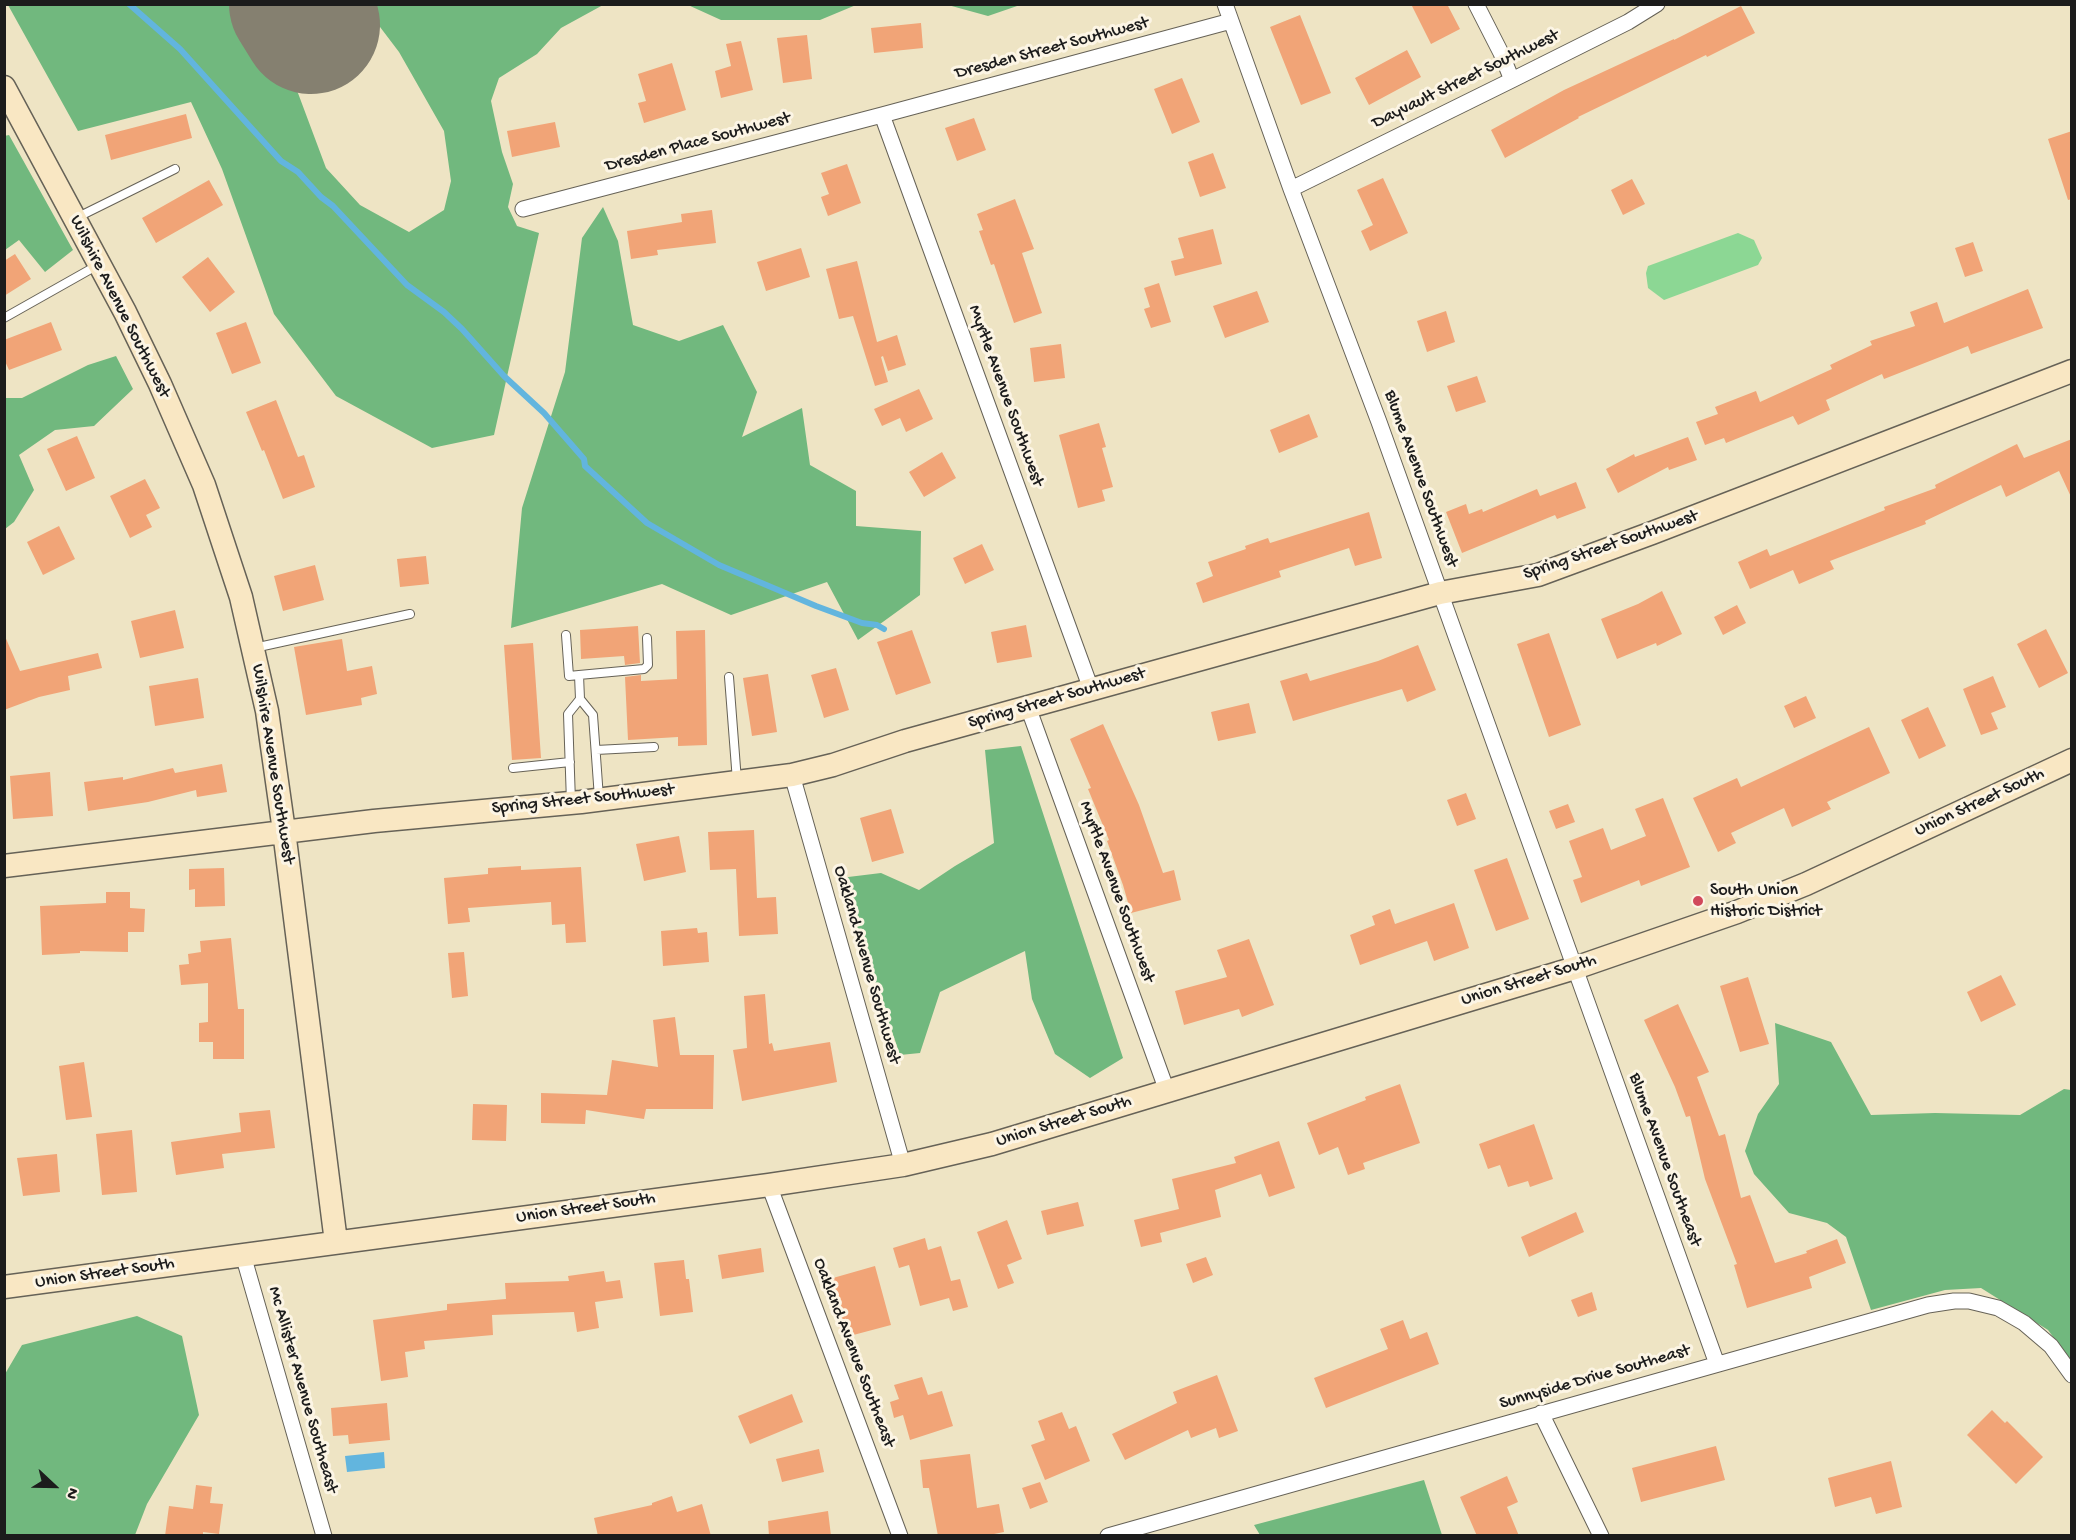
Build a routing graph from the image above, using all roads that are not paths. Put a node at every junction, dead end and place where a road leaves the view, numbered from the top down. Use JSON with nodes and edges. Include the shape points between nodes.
{"nodes":[{"id":1,"x":1225,"y":4,"type":"edge"},
{"id":2,"x":1476,"y":4,"type":"edge"},
{"id":3,"x":1658,"y":4,"type":"edge"},
{"id":4,"x":1231,"y":21,"type":"junction"},
{"id":5,"x":1512,"y":80,"type":"junction"},
{"id":6,"x":4,"y":87,"type":"edge"},
{"id":7,"x":882,"y":115,"type":"junction"},
{"id":8,"x":175,"y":169,"type":"dead end"},
{"id":9,"x":1291,"y":189,"type":"junction"},
{"id":10,"x":523,"y":209,"type":"dead end"},
{"id":11,"x":75,"y":219,"type":"junction"},
{"id":12,"x":99,"y":264,"type":"junction"},
{"id":13,"x":4,"y":318,"type":"edge"},
{"id":14,"x":2072,"y":371,"type":"edge"},
{"id":15,"x":1440,"y":592,"type":"junction"},
{"id":16,"x":410,"y":614,"type":"dead end"},
{"id":17,"x":567,"y":635,"type":"dead end"},
{"id":18,"x":647,"y":638,"type":"dead end"},
{"id":19,"x":253,"y":649,"type":"junction"},
{"id":20,"x":579,"y":675,"type":"junction"},
{"id":21,"x":729,"y":677,"type":"dead end"},
{"id":22,"x":1091,"y":689,"type":"junction"},
{"id":23,"x":580,"y":699,"type":"junction"},
{"id":24,"x":1028,"y":707,"type":"junction"},
{"id":25,"x":654,"y":747,"type":"dead end"},
{"id":26,"x":596,"y":750,"type":"junction"},
{"id":27,"x":2072,"y":760,"type":"edge"},
{"id":28,"x":570,"y":762,"type":"junction"},
{"id":29,"x":513,"y":768,"type":"dead end"},
{"id":30,"x":792,"y":775,"type":"junction"},
{"id":31,"x":737,"y":782,"type":"junction"},
{"id":32,"x":599,"y":799,"type":"junction"},
{"id":33,"x":571,"y":803,"type":"junction"},
{"id":34,"x":284,"y":831,"type":"junction"},
{"id":35,"x":4,"y":867,"type":"edge"},
{"id":36,"x":1575,"y":968,"type":"junction"},
{"id":37,"x":1167,"y":1091,"type":"junction"},
{"id":38,"x":903,"y":1165,"type":"junction"},
{"id":39,"x":769,"y":1185,"type":"junction"},
{"id":40,"x":336,"y":1242,"type":"junction"},
{"id":41,"x":243,"y":1255,"type":"junction"},
{"id":42,"x":4,"y":1287,"type":"edge"},
{"id":43,"x":1717,"y":1364,"type":"junction"},
{"id":44,"x":2072,"y":1375,"type":"edge"},
{"id":45,"x":1541,"y":1413,"type":"junction"},
{"id":46,"x":324,"y":1536,"type":"edge"},
{"id":47,"x":900,"y":1536,"type":"edge"},
{"id":48,"x":1108,"y":1536,"type":"edge"},
{"id":49,"x":1601,"y":1536,"type":"edge"}],
"edges":[{"from":1,"to":4,"type":"street","name":"Blume Avenue Southwest"},
{"from":2,"to":5,"type":"street"},
{"from":3,"to":5,"type":"street","name":"Dayvault Street Southwest"},
{"from":4,"to":7,"type":"street","name":"Dresden Street Southwest"},
{"from":4,"to":9,"type":"street","name":"Blume Avenue Southwest"},
{"from":5,"to":9,"type":"street","name":"Dayvault Street Southwest"},
{"from":6,"to":11,"type":"street","name":"Wilshire Avenue Southwest"},
{"from":7,"to":10,"type":"street","name":"Dresden Place Southwest"},
{"from":7,"to":22,"type":"street","name":"Myrtle Avenue Southwest"},
{"from":8,"to":11,"type":"lane"},
{"from":9,"to":15,"type":"street","name":"Blume Avenue Southwest"},
{"from":11,"to":12,"type":"street","name":"Wilshire Avenue Southwest"},
{"from":12,"to":13,"type":"lane"},
{"from":12,"to":19,"type":"street","name":"Wilshire Avenue Southwest","via":[[160,384],[204,485],[241,597]]},
{"from":14,"to":15,"type":"street","name":"Spring Street Southwest","via":[[1538,575]]},
{"from":15,"to":22,"type":"street","name":"Spring Street Southwest"},
{"from":15,"to":36,"type":"street","name":"Blume Avenue Southwest"},
{"from":16,"to":19,"type":"lane"},
{"from":17,"to":20,"type":"lane","via":[[569,676]]},
{"from":18,"to":20,"type":"lane","via":[[648,665],[644,669]]},
{"from":19,"to":34,"type":"street","name":"Wilshire Avenue Southwest","via":[[267,711]]},
{"from":20,"to":23,"type":"lane"},
{"from":21,"to":31,"type":"lane"},
{"from":22,"to":24,"type":"street","name":"Spring Street Southwest"},
{"from":23,"to":26,"type":"lane","via":[[593,715]]},
{"from":23,"to":28,"type":"lane","via":[[568,714]]},
{"from":24,"to":30,"type":"street","name":"Spring Street Southwest"},
{"from":24,"to":37,"type":"street","name":"Myrtle Avenue Southwest"},
{"from":25,"to":26,"type":"lane"},
{"from":26,"to":32,"type":"lane"},
{"from":27,"to":36,"type":"street","name":"Union Street South","via":[[1806,884]]},
{"from":28,"to":29,"type":"lane"},
{"from":28,"to":33,"type":"lane"},
{"from":30,"to":31,"type":"street","name":"Spring Street Southwest"},
{"from":30,"to":38,"type":"street","name":"Oakland Avenue Southwest"},
{"from":31,"to":32,"type":"street","name":"Spring Street Southwest"},
{"from":32,"to":33,"type":"street","name":"Spring Street Southwest"},
{"from":33,"to":34,"type":"street","name":"Spring Street Southwest"},
{"from":34,"to":35,"type":"street","name":"Spring Street Southwest"},
{"from":34,"to":40,"type":"street","name":"Wilshire Avenue Southwest"},
{"from":36,"to":37,"type":"street","name":"Union Street South"},
{"from":36,"to":43,"type":"street","name":"Blume Avenue Southeast"},
{"from":37,"to":38,"type":"street","name":"Union Street South","via":[[992,1144]]},
{"from":38,"to":39,"type":"street","name":"Union Street South"},
{"from":39,"to":40,"type":"street","name":"Union Street South"},
{"from":39,"to":47,"type":"street","name":"Oakland Avenue Southeast"},
{"from":40,"to":41,"type":"street","name":"Union Street South"},
{"from":41,"to":42,"type":"street","name":"Union Street South"},
{"from":41,"to":46,"type":"street","name":"Mc Allister Avenue Southeast"},
{"from":43,"to":44,"type":"street","name":"Sunnyside Drive Southeast","via":[[1928,1305],[1969,1301],[1998,1308],[2024,1323],[2051,1346]]},
{"from":43,"to":45,"type":"street","name":"Sunnyside Drive Southeast"},
{"from":45,"to":48,"type":"street","name":"Sunnyside Drive Southeast"},
{"from":45,"to":49,"type":"street"}]}
